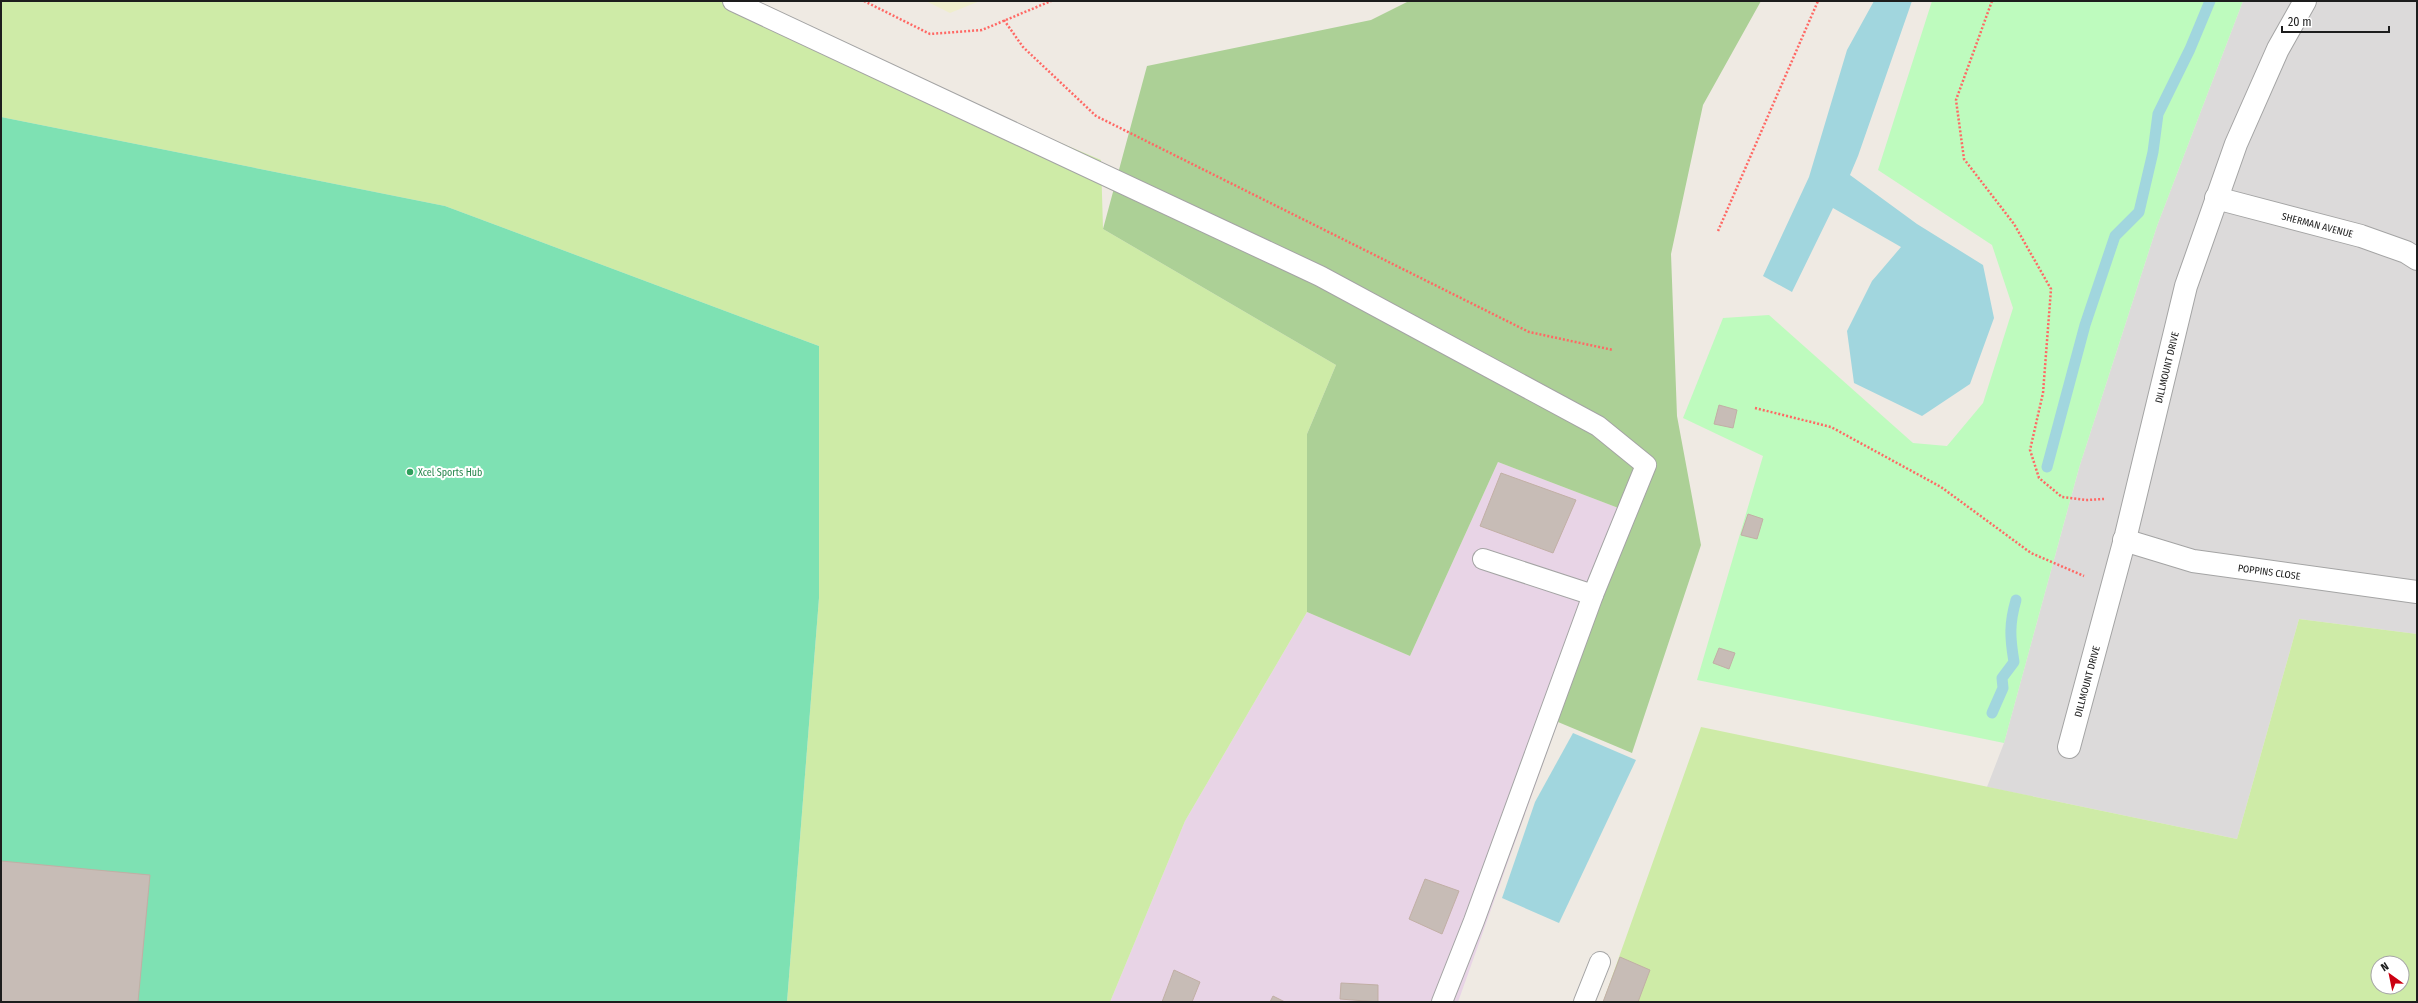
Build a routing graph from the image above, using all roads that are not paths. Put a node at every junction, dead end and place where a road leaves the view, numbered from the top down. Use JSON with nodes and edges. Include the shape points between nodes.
{"nodes":[{"id":1,"x":733,"y":1,"type":"edge"},
{"id":2,"x":2305,"y":1,"type":"edge"},
{"id":3,"x":2216,"y":198,"type":"junction"},
{"id":4,"x":2417,"y":259,"type":"edge"},
{"id":5,"x":2124,"y":540,"type":"junction"},
{"id":6,"x":1483,"y":559,"type":"dead end"},
{"id":7,"x":2417,"y":592,"type":"edge"},
{"id":8,"x":1592,"y":594,"type":"junction"},
{"id":9,"x":2069,"y":747,"type":"dead end"},
{"id":10,"x":1600,"y":962,"type":"dead end"},
{"id":11,"x":1442,"y":1002,"type":"edge"},
{"id":12,"x":1584,"y":1002,"type":"edge"}],
"edges":[{"from":1,"to":8,"type":"lane","via":[[1320,276],[1598,426],[1646,465]]},
{"from":2,"to":3,"type":"street","name":"DILLMOUNT DRIVE","via":[[2278,49],[2236,144]]},
{"from":3,"to":4,"type":"street","name":"SHERMAN AVENUE","via":[[2361,236],[2406,252]]},
{"from":3,"to":5,"type":"street","name":"DILLMOUNT DRIVE","via":[[2186,286]]},
{"from":5,"to":7,"type":"street","name":"POPPINS CLOSE","via":[[2193,561]]},
{"from":5,"to":9,"type":"street","name":"DILLMOUNT DRIVE"},
{"from":6,"to":8,"type":"lane"},
{"from":8,"to":11,"type":"lane","via":[[1474,921]]},
{"from":10,"to":12,"type":"lane"}]}
